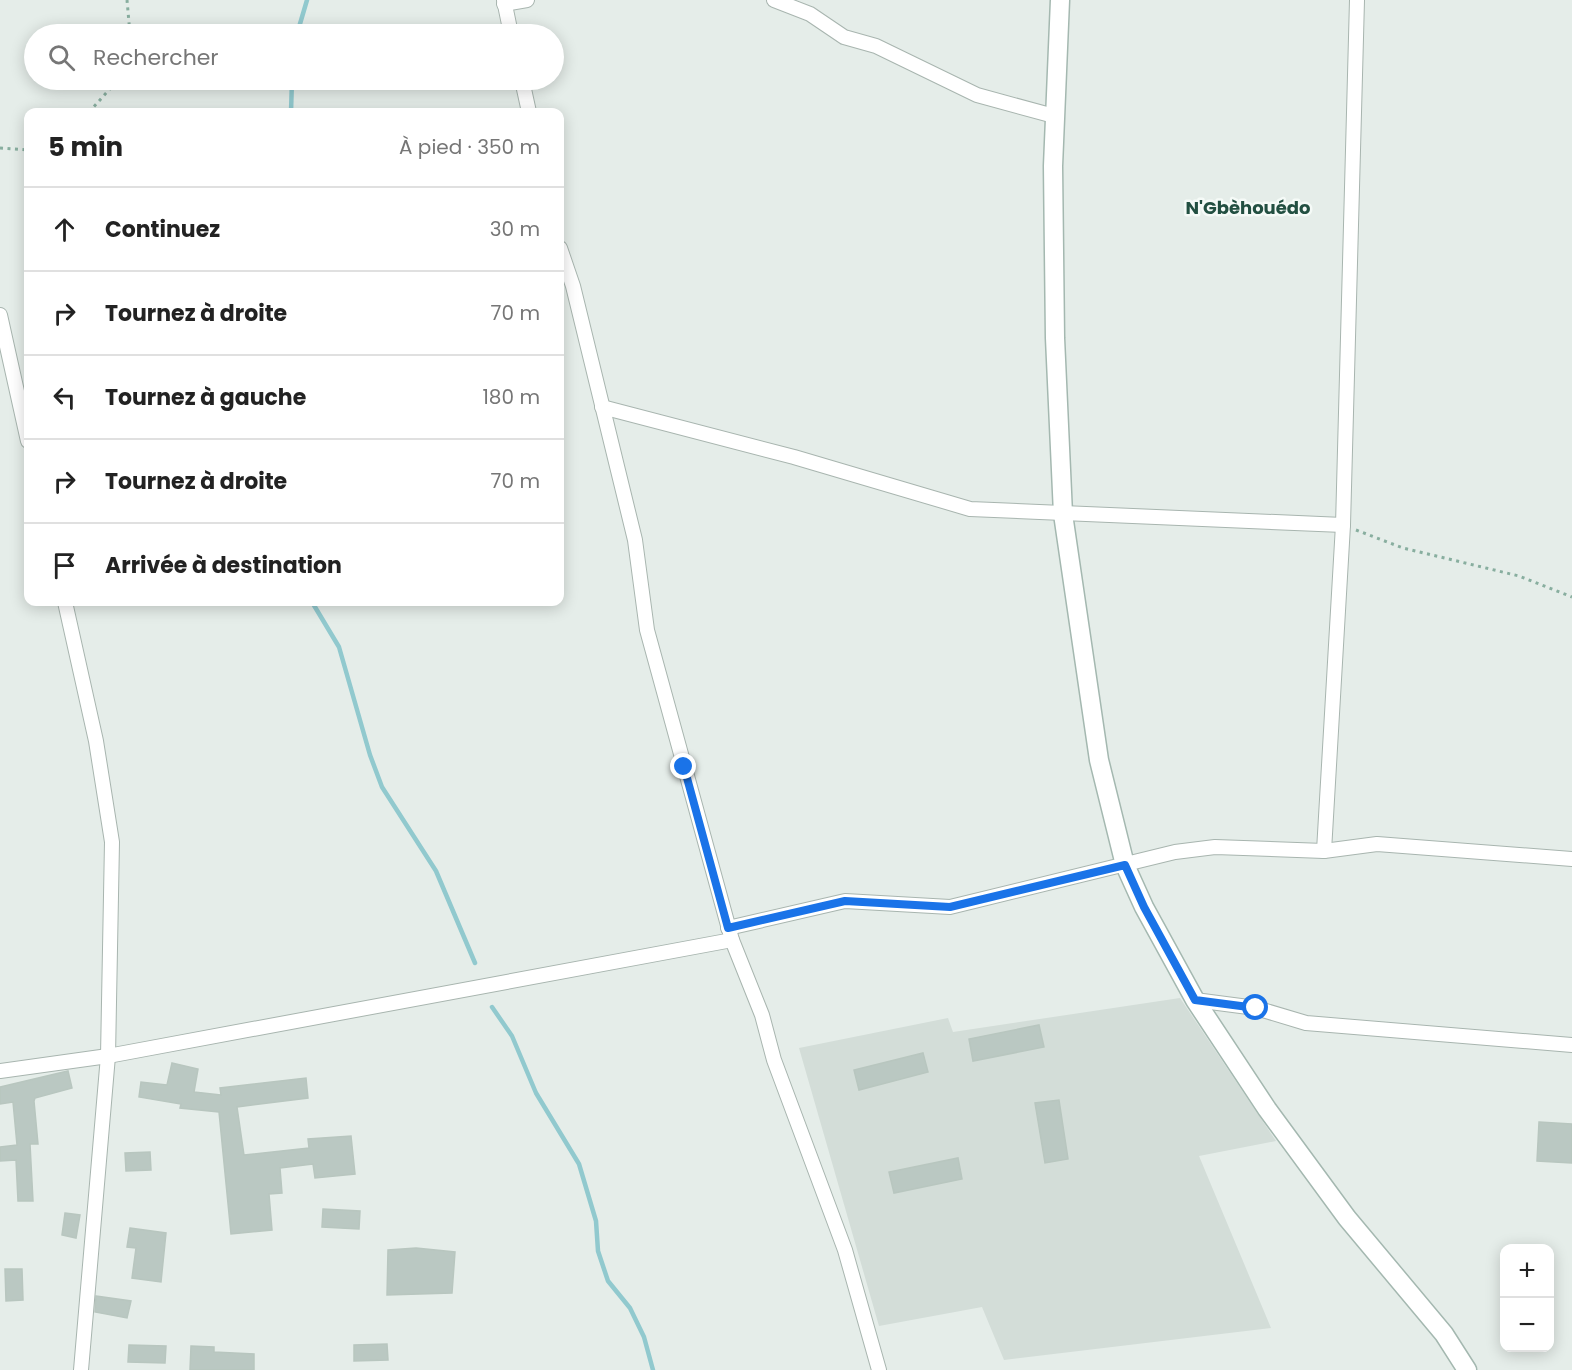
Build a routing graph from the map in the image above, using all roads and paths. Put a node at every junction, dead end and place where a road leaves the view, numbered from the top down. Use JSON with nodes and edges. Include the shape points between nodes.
{"nodes":[{"id":1,"x":127,"y":0,"type":"edge"},
{"id":2,"x":527,"y":0,"type":"edge"},
{"id":3,"x":774,"y":0,"type":"edge"},
{"id":4,"x":1060,"y":0,"type":"edge"},
{"id":5,"x":1357,"y":0,"type":"edge"},
{"id":6,"x":504,"y":2,"type":"edge"},
{"id":7,"x":129,"y":24,"type":"edge"},
{"id":8,"x":509,"y":24,"type":"edge"},
{"id":9,"x":109,"y":90,"type":"edge"},
{"id":10,"x":524,"y":90,"type":"edge"},
{"id":11,"x":94,"y":108,"type":"edge"},
{"id":12,"x":528,"y":108,"type":"edge"},
{"id":13,"x":1054,"y":116,"type":"junction"},
{"id":14,"x":0,"y":148,"type":"edge"},
{"id":15,"x":24,"y":150,"type":"edge"},
{"id":16,"x":564,"y":260,"type":"edge"},
{"id":17,"x":0,"y":315,"type":"edge"},
{"id":18,"x":602,"y":406,"type":"junction"},
{"id":19,"x":24,"y":423,"type":"edge"},
{"id":20,"x":1063,"y":514,"type":"junction"},
{"id":21,"x":1343,"y":525,"type":"junction"},
{"id":22,"x":1572,"y":597,"type":"edge"},
{"id":23,"x":66,"y":606,"type":"edge"},
{"id":24,"x":1324,"y":852,"type":"junction"},
{"id":25,"x":1572,"y":859,"type":"edge"},
{"id":26,"x":1125,"y":865,"type":"junction"},
{"id":27,"x":730,"y":934,"type":"junction"},
{"id":28,"x":1195,"y":1000,"type":"junction"},
{"id":29,"x":1572,"y":1045,"type":"edge"},
{"id":30,"x":108,"y":1056,"type":"junction"},
{"id":31,"x":0,"y":1071,"type":"edge"},
{"id":32,"x":81,"y":1370,"type":"edge"},
{"id":33,"x":879,"y":1370,"type":"edge"},
{"id":34,"x":1467,"y":1370,"type":"edge"}],
"edges":[{"from":1,"to":7,"type":"path"},
{"from":2,"to":6,"type":"street"},
{"from":3,"to":13,"type":"street","via":[[810,14],[844,37],[876,46],[977,95]]},
{"from":4,"to":13,"type":"street"},
{"from":5,"to":21,"type":"street"},
{"from":6,"to":8,"type":"street"},
{"from":9,"to":11,"type":"path"},
{"from":10,"to":12,"type":"street"},
{"from":13,"to":20,"type":"street","via":[[1055,338]]},
{"from":14,"to":15,"type":"path"},
{"from":16,"to":18,"type":"street"},
{"from":17,"to":19,"type":"street"},
{"from":18,"to":20,"type":"street","via":[[970,508]]},
{"from":18,"to":27,"type":"street","via":[[635,540],[647,630]]},
{"from":20,"to":21,"type":"street"},
{"from":20,"to":26,"type":"street","via":[[1099,760]]},
{"from":21,"to":22,"type":"path","via":[[1402,548],[1519,576]]},
{"from":21,"to":24,"type":"street"},
{"from":23,"to":30,"type":"street","via":[[96,741],[112,842]]},
{"from":24,"to":25,"type":"street","via":[[1377,844]]},
{"from":24,"to":26,"type":"street","via":[[1215,848],[1175,852]]},
{"from":26,"to":27,"type":"street","via":[[950,907],[845,901]]},
{"from":26,"to":28,"type":"street"},
{"from":27,"to":30,"type":"street"},
{"from":27,"to":33,"type":"street","via":[[845,1250]]},
{"from":28,"to":29,"type":"street","via":[[1256,1008],[1306,1023]]},
{"from":28,"to":34,"type":"street","via":[[1267,1109],[1347,1218],[1426,1310]]},
{"from":30,"to":31,"type":"street"},
{"from":30,"to":32,"type":"street"}]}
